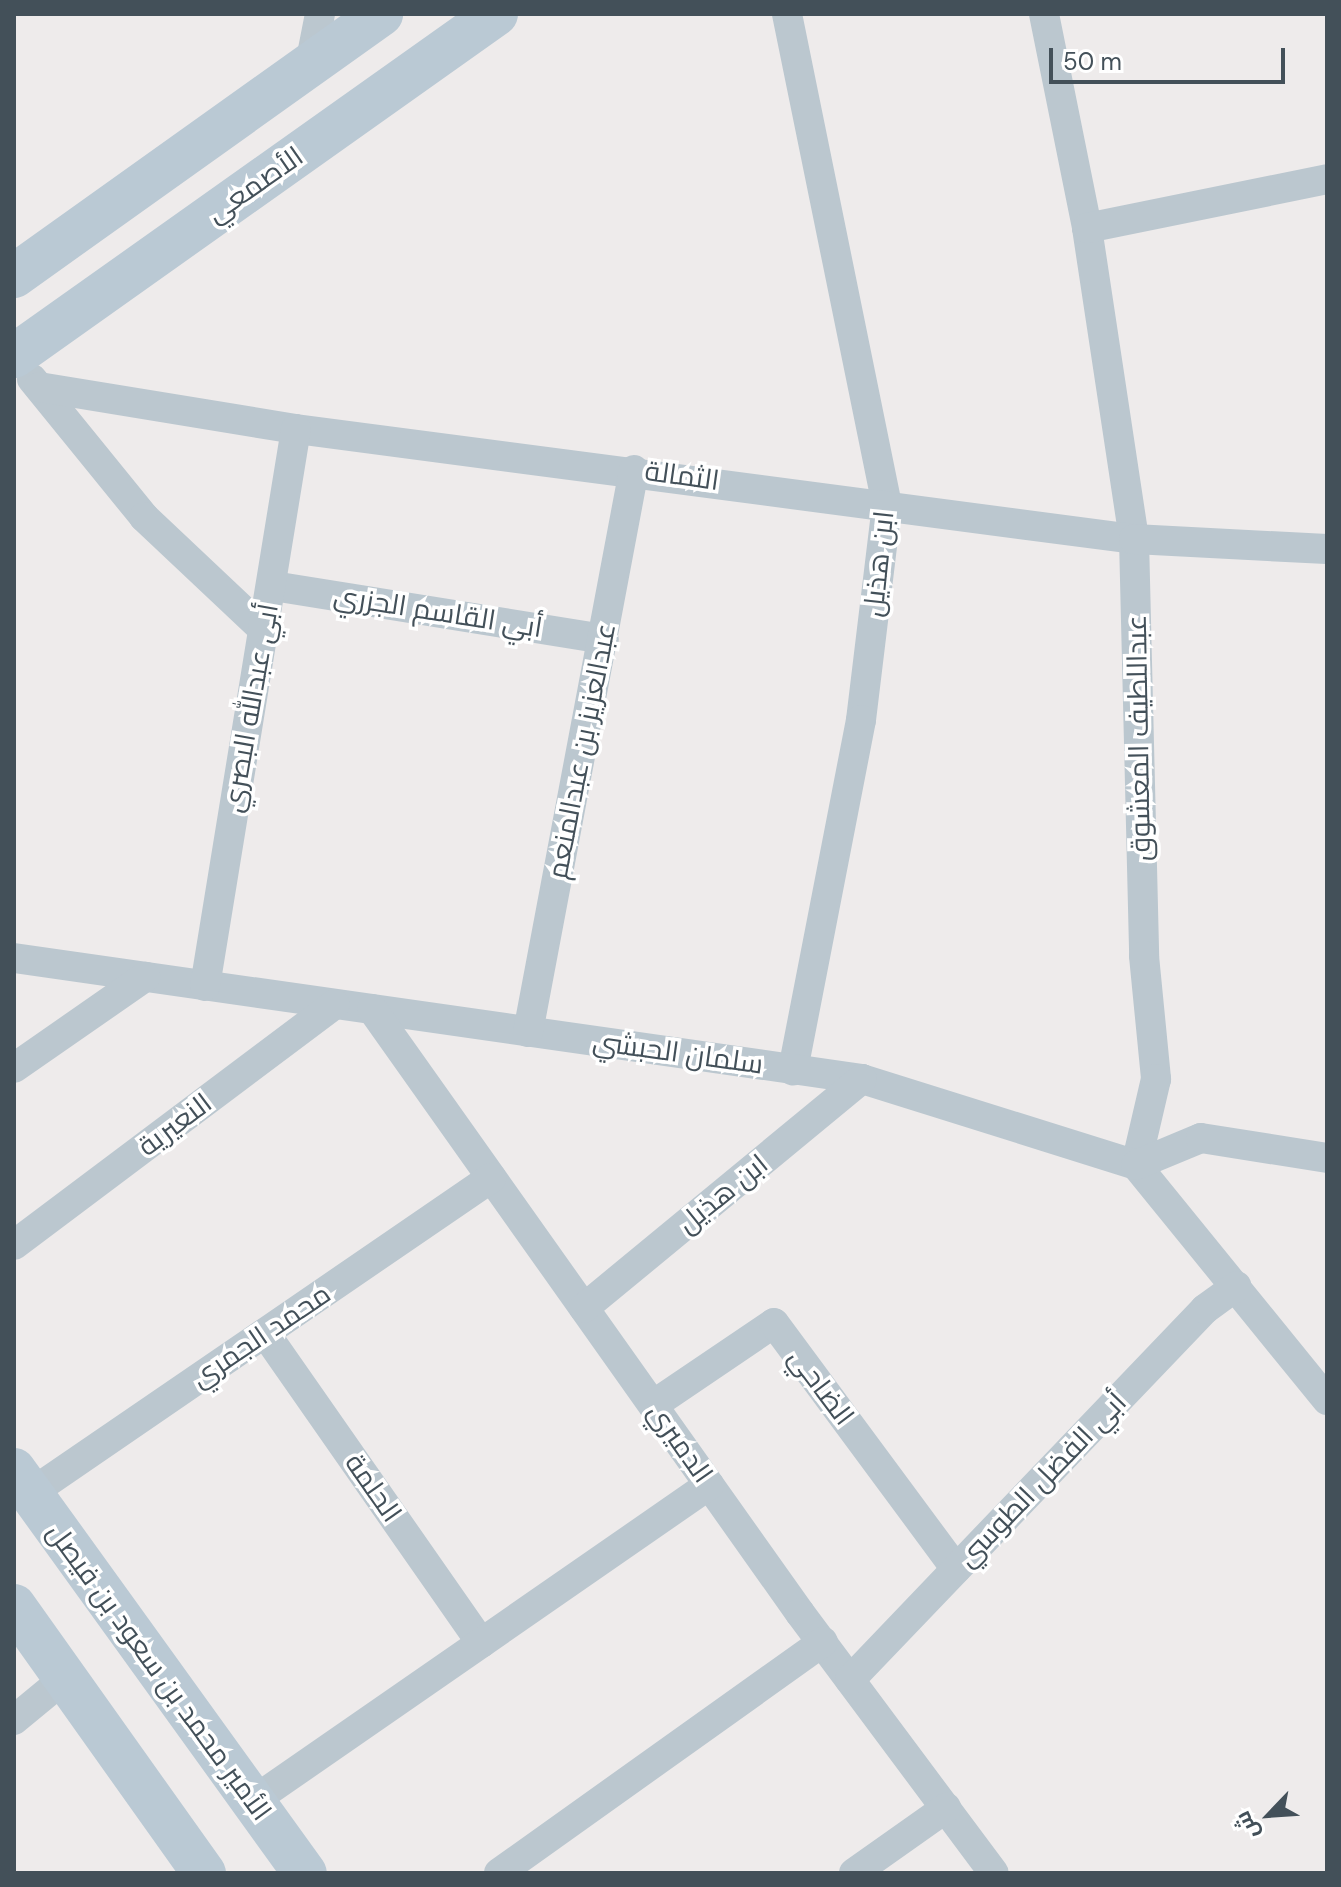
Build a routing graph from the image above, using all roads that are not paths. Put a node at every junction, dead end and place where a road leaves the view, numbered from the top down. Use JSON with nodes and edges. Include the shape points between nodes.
{"nodes":[{"id":1,"x":320,"y":14,"type":"edge"},
{"id":2,"x":381,"y":14,"type":"edge"},
{"id":3,"x":496,"y":14,"type":"edge"},
{"id":4,"x":787,"y":14,"type":"edge"},
{"id":5,"x":1044,"y":14,"type":"edge"},
{"id":6,"x":310,"y":65,"type":"junction"},
{"id":7,"x":1327,"y":179,"type":"edge"},
{"id":8,"x":1087,"y":228,"type":"junction"},
{"id":9,"x":14,"y":276,"type":"edge"},
{"id":10,"x":22,"y":368,"type":"edge"},
{"id":11,"x":296,"y":429,"type":"junction"},
{"id":12,"x":634,"y":470,"type":"junction"},
{"id":13,"x":887,"y":505,"type":"junction"},
{"id":14,"x":1134,"y":539,"type":"junction"},
{"id":15,"x":1327,"y":549,"type":"edge"},
{"id":16,"x":273,"y":586,"type":"junction"},
{"id":17,"x":263,"y":629,"type":"junction"},
{"id":18,"x":604,"y":639,"type":"junction"},
{"id":19,"x":14,"y":958,"type":"edge"},
{"id":20,"x":145,"y":977,"type":"junction"},
{"id":21,"x":205,"y":986,"type":"junction"},
{"id":22,"x":335,"y":1004,"type":"junction"},
{"id":23,"x":372,"y":1009,"type":"junction"},
{"id":24,"x":528,"y":1032,"type":"junction"},
{"id":25,"x":14,"y":1068,"type":"edge"},
{"id":26,"x":793,"y":1070,"type":"junction"},
{"id":27,"x":862,"y":1079,"type":"junction"},
{"id":28,"x":1327,"y":1158,"type":"edge"},
{"id":29,"x":1136,"y":1165,"type":"junction"},
{"id":30,"x":491,"y":1178,"type":"junction"},
{"id":31,"x":14,"y":1245,"type":"edge"},
{"id":32,"x":1237,"y":1286,"type":"junction"},
{"id":33,"x":584,"y":1308,"type":"junction"},
{"id":34,"x":265,"y":1333,"type":"junction"},
{"id":35,"x":1327,"y":1400,"type":"edge"},
{"id":36,"x":653,"y":1405,"type":"junction"},
{"id":37,"x":22,"y":1482,"type":"edge"},
{"id":38,"x":709,"y":1485,"type":"junction"},
{"id":39,"x":956,"y":1569,"type":"junction"},
{"id":40,"x":14,"y":1606,"type":"edge"},
{"id":41,"x":823,"y":1642,"type":"junction"},
{"id":42,"x":481,"y":1643,"type":"junction"},
{"id":43,"x":65,"y":1678,"type":"junction"},
{"id":44,"x":850,"y":1680,"type":"junction"},
{"id":45,"x":14,"y":1720,"type":"edge"},
{"id":46,"x":253,"y":1801,"type":"junction"},
{"id":47,"x":946,"y":1808,"type":"junction"},
{"id":48,"x":204,"y":1873,"type":"edge"},
{"id":49,"x":305,"y":1873,"type":"edge"},
{"id":50,"x":499,"y":1873,"type":"edge"},
{"id":51,"x":854,"y":1873,"type":"edge"},
{"id":52,"x":994,"y":1873,"type":"edge"}],
"edges":[{"from":1,"to":6,"type":"street"},
{"from":2,"to":6,"type":"street"},
{"from":3,"to":10,"type":"street","name":"الأصمعي"},
{"from":4,"to":13,"type":"street","name":"ابن هذيل"},
{"from":5,"to":8,"type":"street","name":"عبداللطيف المعشوق"},
{"from":6,"to":9,"type":"street"},
{"from":7,"to":8,"type":"street"},
{"from":8,"to":14,"type":"street","name":"عبداللطيف المعشوق"},
{"from":10,"to":11,"type":"street","name":"الثمالة"},
{"from":10,"to":17,"type":"street","via":[[144,517]]},
{"from":11,"to":12,"type":"street","name":"الثمالة"},
{"from":11,"to":16,"type":"street","name":"أبي عبدالله البصري"},
{"from":12,"to":13,"type":"street","name":"الثمالة"},
{"from":12,"to":18,"type":"street","name":"عبدالعزيز بن عبدالمنعم"},
{"from":13,"to":14,"type":"street","name":"الثمالة"},
{"from":13,"to":26,"type":"street","name":"ابن هذيل","via":[[861,720]]},
{"from":14,"to":15,"type":"street","name":"الثمالة"},
{"from":14,"to":29,"type":"street","name":"عبداللطيف المعشوق","via":[[1144,956],[1156,1079]]},
{"from":16,"to":17,"type":"street","name":"أبي عبدالله البصري"},
{"from":16,"to":18,"type":"street","name":"أبي القاسم الجزري"},
{"from":17,"to":21,"type":"street","name":"أبي عبدالله البصري"},
{"from":18,"to":24,"type":"street","name":"عبدالعزيز بن عبدالمنعم"},
{"from":19,"to":20,"type":"street","name":"سلمان الحبشي"},
{"from":20,"to":21,"type":"street","name":"سلمان الحبشي"},
{"from":20,"to":25,"type":"street"},
{"from":21,"to":22,"type":"street","name":"سلمان الحبشي"},
{"from":22,"to":23,"type":"street","name":"سلمان الحبشي"},
{"from":22,"to":31,"type":"street","name":"النعيرية"},
{"from":23,"to":24,"type":"street","name":"سلمان الحبشي"},
{"from":23,"to":30,"type":"street","name":"الدميري"},
{"from":24,"to":26,"type":"street","name":"سلمان الحبشي"},
{"from":26,"to":27,"type":"street","name":"سلمان الحبشي"},
{"from":27,"to":29,"type":"street","name":"سلمان الحبشي"},
{"from":27,"to":33,"type":"street","name":"ابن هذيل"},
{"from":28,"to":29,"type":"street","via":[[1201,1138]]},
{"from":29,"to":32,"type":"street"},
{"from":30,"to":33,"type":"street","name":"الدميري"},
{"from":30,"to":34,"type":"street","name":"محمد الجمري"},
{"from":32,"to":35,"type":"street"},
{"from":32,"to":39,"type":"street","name":"أبي الفضل الطوسي","via":[[1205,1309]]},
{"from":33,"to":36,"type":"street","name":"الدميري"},
{"from":34,"to":37,"type":"street","name":"محمد الجمري"},
{"from":34,"to":42,"type":"street","name":"الحلمة"},
{"from":36,"to":38,"type":"street","name":"الدميري"},
{"from":36,"to":39,"type":"street","name":"الضاحي","via":[[774,1323]]},
{"from":37,"to":46,"type":"street","name":"الأمير محمد بن سعود بن فيصل"},
{"from":38,"to":41,"type":"street","name":"الدميري"},
{"from":38,"to":42,"type":"street"},
{"from":39,"to":44,"type":"street","name":"أبي الفضل الطوسي"},
{"from":40,"to":43,"type":"street"},
{"from":41,"to":44,"type":"street","name":"الدميري"},
{"from":41,"to":50,"type":"street"},
{"from":42,"to":46,"type":"street"},
{"from":43,"to":45,"type":"street"},
{"from":43,"to":48,"type":"street"},
{"from":44,"to":47,"type":"street","name":"الدميري"},
{"from":46,"to":49,"type":"street","name":"الأمير محمد بن سعود بن فيصل"},
{"from":47,"to":51,"type":"street"},
{"from":47,"to":52,"type":"street","name":"الدميري"}]}
